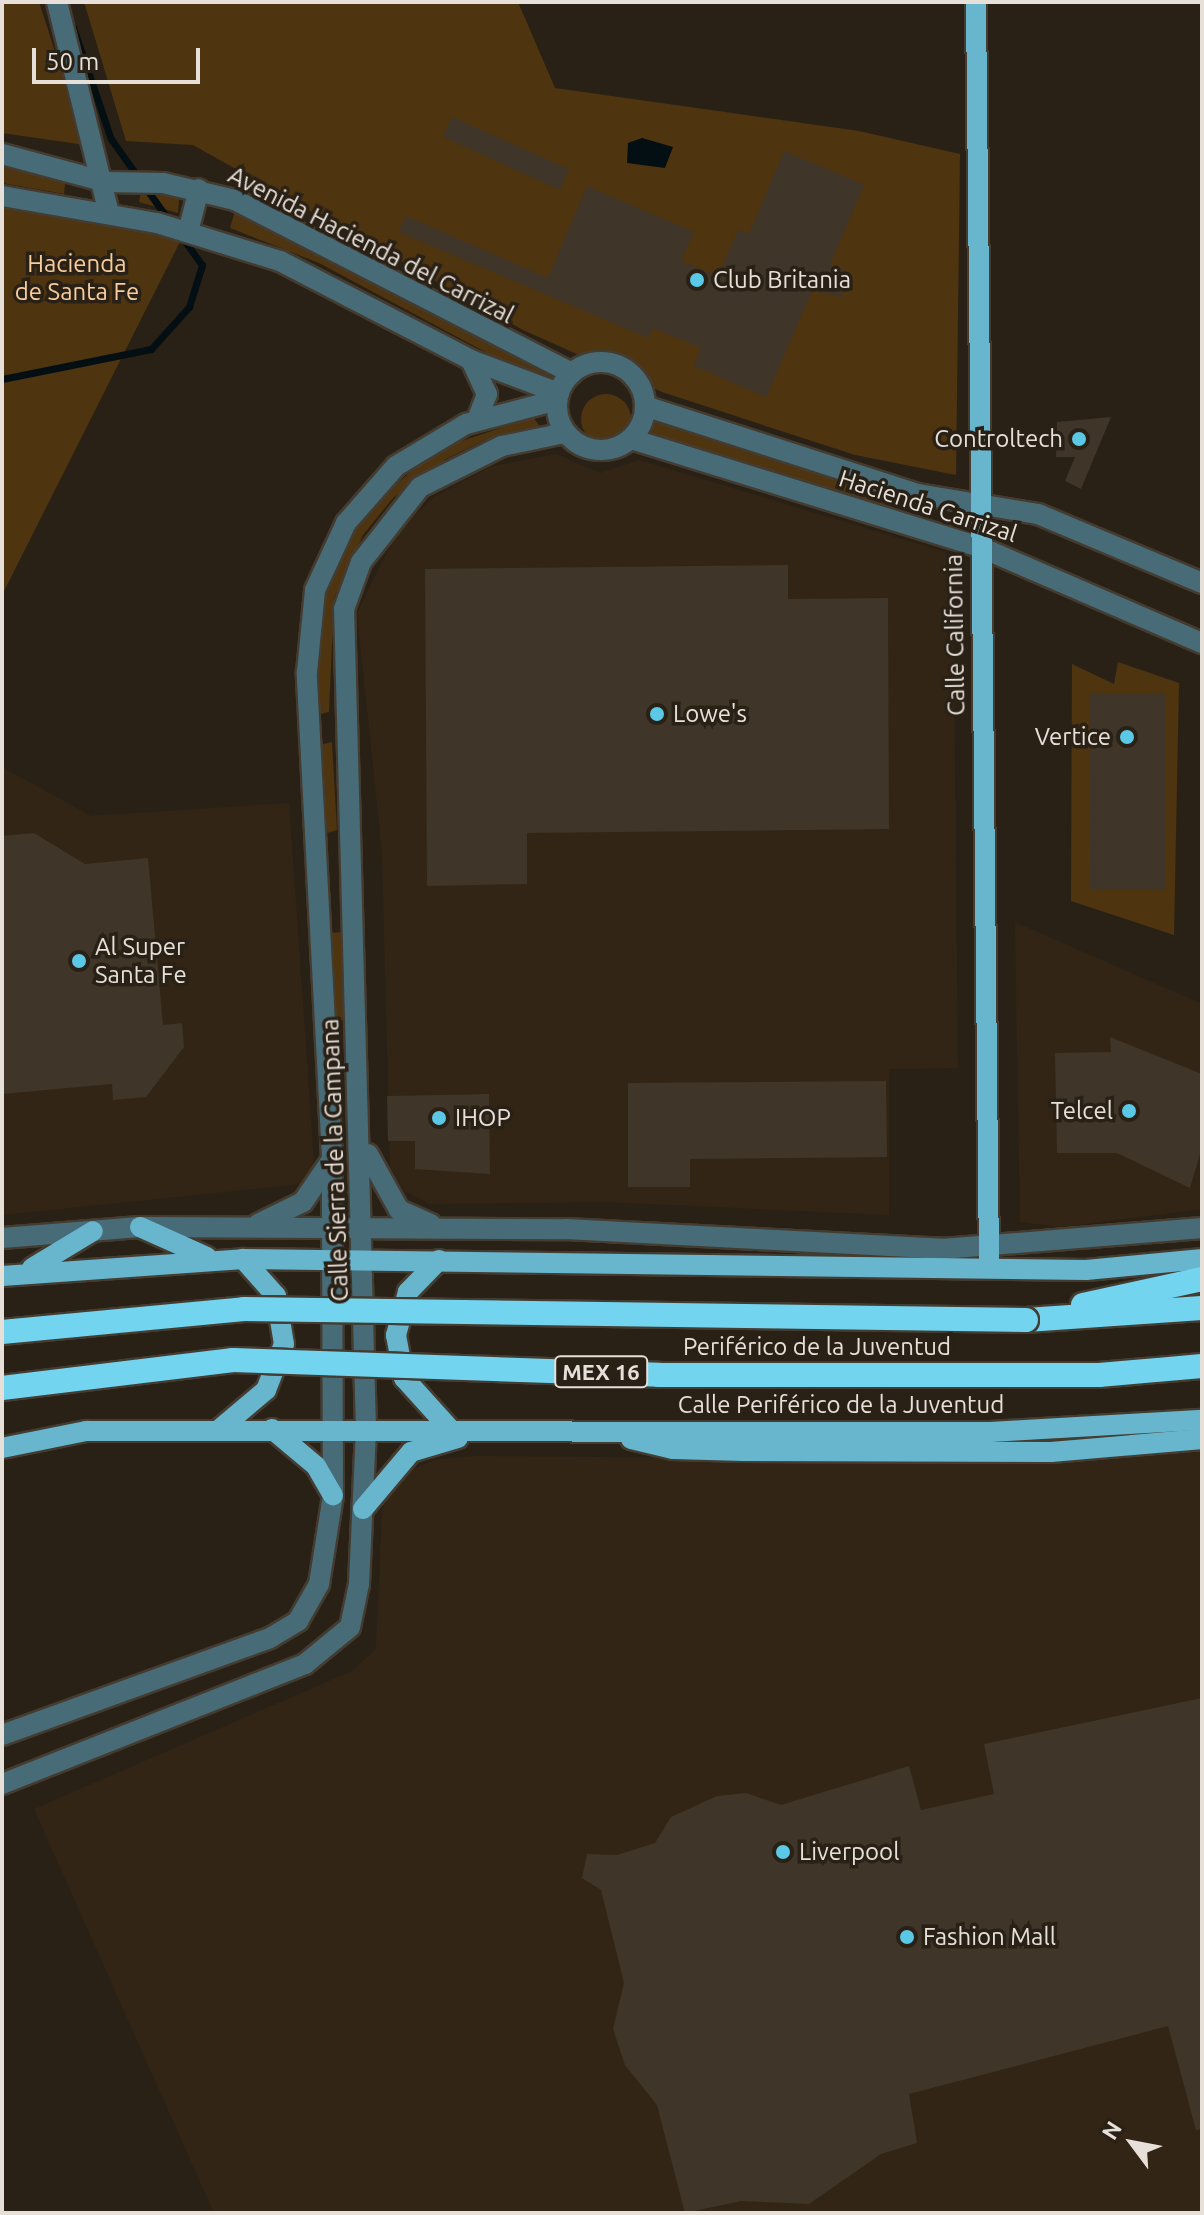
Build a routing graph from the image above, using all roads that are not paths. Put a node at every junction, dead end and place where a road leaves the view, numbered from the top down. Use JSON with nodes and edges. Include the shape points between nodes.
{"nodes":[{"id":1,"x":57,"y":2,"type":"edge"},
{"id":2,"x":976,"y":2,"type":"edge"},
{"id":3,"x":2,"y":154,"type":"edge"},
{"id":4,"x":106,"y":182,"type":"junction"},
{"id":5,"x":199,"y":189,"type":"junction"},
{"id":6,"x":2,"y":196,"type":"edge"},
{"id":7,"x":109,"y":214,"type":"junction"},
{"id":8,"x":188,"y":232,"type":"junction"},
{"id":9,"x":471,"y":360,"type":"junction"},
{"id":10,"x":572,"y":373,"type":"junction"},
{"id":11,"x":558,"y":396,"type":"junction"},
{"id":12,"x":645,"y":406,"type":"junction"},
{"id":13,"x":477,"y":420,"type":"junction"},
{"id":14,"x":565,"y":433,"type":"junction"},
{"id":15,"x":631,"y":439,"type":"junction"},
{"id":16,"x":984,"y":500,"type":"junction"},
{"id":17,"x":980,"y":547,"type":"junction"},
{"id":18,"x":1202,"y":583,"type":"edge"},
{"id":19,"x":1202,"y":643,"type":"edge"},
{"id":20,"x":343,"y":726,"type":"junction"},
{"id":21,"x":310,"y":731,"type":"junction"},
{"id":22,"x":358,"y":1042,"type":"junction"},
{"id":23,"x":327,"y":1045,"type":"junction"},
{"id":24,"x":363,"y":1135,"type":"junction"},
{"id":25,"x":332,"y":1157,"type":"junction"},
{"id":26,"x":140,"y":1227,"type":"junction"},
{"id":27,"x":251,"y":1228,"type":"junction"},
{"id":28,"x":332,"y":1228,"type":"junction"},
{"id":29,"x":364,"y":1228,"type":"junction"},
{"id":30,"x":442,"y":1228,"type":"junction"},
{"id":31,"x":1202,"y":1228,"type":"edge"},
{"id":32,"x":93,"y":1231,"type":"junction"},
{"id":33,"x":2,"y":1238,"type":"edge"},
{"id":34,"x":991,"y":1246,"type":"junction"},
{"id":35,"x":243,"y":1259,"type":"junction"},
{"id":36,"x":1202,"y":1259,"type":"edge"},
{"id":37,"x":215,"y":1260,"type":"junction"},
{"id":38,"x":332,"y":1260,"type":"junction"},
{"id":39,"x":364,"y":1260,"type":"junction"},
{"id":40,"x":439,"y":1260,"type":"junction"},
{"id":41,"x":989,"y":1268,"type":"junction"},
{"id":42,"x":25,"y":1272,"type":"junction"},
{"id":43,"x":2,"y":1276,"type":"edge"},
{"id":44,"x":1202,"y":1279,"type":"edge"},
{"id":45,"x":1202,"y":1308,"type":"edge"},
{"id":46,"x":1034,"y":1319,"type":"junction"},
{"id":47,"x":2,"y":1332,"type":"edge"},
{"id":48,"x":1202,"y":1366,"type":"edge"},
{"id":49,"x":2,"y":1388,"type":"edge"},
{"id":50,"x":1202,"y":1420,"type":"edge"},
{"id":51,"x":221,"y":1428,"type":"junction"},
{"id":52,"x":272,"y":1429,"type":"junction"},
{"id":53,"x":333,"y":1429,"type":"junction"},
{"id":54,"x":366,"y":1430,"type":"junction"},
{"id":55,"x":451,"y":1430,"type":"junction"},
{"id":56,"x":493,"y":1430,"type":"junction"},
{"id":57,"x":604,"y":1431,"type":"junction"},
{"id":58,"x":1202,"y":1439,"type":"edge"},
{"id":59,"x":2,"y":1448,"type":"edge"},
{"id":60,"x":333,"y":1496,"type":"junction"},
{"id":61,"x":363,"y":1509,"type":"junction"},
{"id":62,"x":2,"y":1735,"type":"edge"},
{"id":63,"x":2,"y":1784,"type":"edge"}],
"edges":[{"from":1,"to":4,"type":"street"},
{"from":2,"to":16,"type":"main road","name":"Calle California"},
{"from":3,"to":4,"type":"street","name":"Avenida Hacienda del Carrizal"},
{"from":4,"to":5,"type":"street","name":"Avenida Hacienda del Carrizal"},
{"from":4,"to":7,"type":"street"},
{"from":5,"to":8,"type":"street"},
{"from":5,"to":10,"type":"street","name":"Avenida Hacienda del Carrizal"},
{"from":6,"to":7,"type":"street"},
{"from":7,"to":8,"type":"street"},
{"from":8,"to":9,"type":"street","via":[[280,261]]},
{"from":9,"to":11,"type":"street"},
{"from":9,"to":13,"type":"street","via":[[487,394]]},
{"from":10,"to":11,"type":"street"},
{"from":10,"to":12,"type":"street","via":[[612,364],[636,379]]},
{"from":11,"to":13,"type":"street","name":"Calle Sierra de la Campana"},
{"from":11,"to":14,"type":"street"},
{"from":12,"to":15,"type":"street"},
{"from":12,"to":16,"type":"street","name":"Hacienda Carrizal","via":[[918,494]]},
{"from":13,"to":21,"type":"street","name":"Calle Sierra de la Campana","via":[[396,466],[346,523],[315,590],[308,624]]},
{"from":14,"to":15,"type":"street","via":[[604,451]]},
{"from":14,"to":20,"type":"street","name":"Calle Sierra de la Campana","via":[[459,463],[420,487],[383,526],[344,609]]},
{"from":15,"to":17,"type":"street","name":"Hacienda Carrizal"},
{"from":16,"to":17,"type":"main road","name":"Calle California"},
{"from":16,"to":18,"type":"street","name":"Hacienda Carrizal","via":[[1038,514]]},
{"from":17,"to":19,"type":"street","name":"Hacienda Carrizal"},
{"from":17,"to":34,"type":"main road","name":"Calle California"},
{"from":20,"to":21,"type":"street"},
{"from":20,"to":22,"type":"street","name":"Calle Sierra de la Campana"},
{"from":21,"to":23,"type":"street","name":"Calle Sierra de la Campana"},
{"from":22,"to":23,"type":"street"},
{"from":22,"to":24,"type":"street","name":"Calle Sierra de la Campana"},
{"from":23,"to":25,"type":"street","name":"Calle Sierra de la Campana"},
{"from":24,"to":29,"type":"street","name":"Calle Sierra de la Campana"},
{"from":24,"to":30,"type":"street","via":[[372,1170],[399,1210]]},
{"from":25,"to":27,"type":"street","via":[[303,1202]]},
{"from":25,"to":28,"type":"street","name":"Calle Sierra de la Campana"},
{"from":26,"to":27,"type":"street"},
{"from":26,"to":32,"type":"street"},
{"from":26,"to":37,"type":"main road"},
{"from":27,"to":28,"type":"street"},
{"from":28,"to":29,"type":"street"},
{"from":28,"to":38,"type":"street","name":"Calle Sierra de la Campana"},
{"from":29,"to":30,"type":"street"},
{"from":29,"to":39,"type":"street","name":"Calle Sierra de la Campana"},
{"from":30,"to":34,"type":"street"},
{"from":31,"to":34,"type":"street"},
{"from":32,"to":33,"type":"street"},
{"from":32,"to":42,"type":"main road"},
{"from":34,"to":41,"type":"main road","name":"Calle California"},
{"from":35,"to":37,"type":"main road"},
{"from":35,"to":38,"type":"main road"},
{"from":35,"to":51,"type":"main road","via":[[276,1296],[284,1344],[266,1390]]},
{"from":36,"to":41,"type":"main road","via":[[1086,1270]]},
{"from":37,"to":42,"type":"main road"},
{"from":38,"to":39,"type":"main road"},
{"from":38,"to":53,"type":"street","name":"Calle Sierra de la Campana"},
{"from":39,"to":40,"type":"main road"},
{"from":39,"to":54,"type":"street","name":"Calle Sierra de la Campana"},
{"from":40,"to":41,"type":"main road"},
{"from":40,"to":55,"type":"main road","via":[[408,1292],[396,1335],[404,1378]]},
{"from":42,"to":43,"type":"main road"},
{"from":44,"to":46,"type":"highway"},
{"from":45,"to":46,"type":"highway","name":"Periférico de la Juventud"},
{"from":46,"to":47,"type":"highway","name":"Periférico de la Juventud","bridge":true,"via":[[244,1309]]},
{"from":48,"to":49,"type":"highway","name":"Periférico de la Juventud","number":"MEX 16","bridge":true,"via":[[1099,1375],[659,1375],[233,1360]]},
{"from":50,"to":57,"type":"main road","name":"Calle Periférico de la Juventud","via":[[991,1432]]},
{"from":51,"to":52,"type":"main road","name":"Calle Periférico de la Juventud"},
{"from":51,"to":59,"type":"main road","name":"Calle Periférico de la Juventud","via":[[86,1431]]},
{"from":52,"to":53,"type":"main road","name":"Calle Periférico de la Juventud"},
{"from":52,"to":60,"type":"main road","via":[[316,1466]]},
{"from":53,"to":54,"type":"main road","name":"Calle Periférico de la Juventud"},
{"from":53,"to":60,"type":"street","name":"Calle Sierra de la Campana"},
{"from":54,"to":55,"type":"main road","name":"Calle Periférico de la Juventud"},
{"from":54,"to":61,"type":"street","name":"Calle Sierra de la Campana"},
{"from":55,"to":56,"type":"main road","name":"Calle Periférico de la Juventud"},
{"from":56,"to":57,"type":"main road","name":"Calle Periférico de la Juventud"},
{"from":56,"to":61,"type":"main road","via":[[411,1452]]},
{"from":57,"to":58,"type":"main road","via":[[673,1449],[743,1451],[1051,1452]]},
{"from":60,"to":62,"type":"street","name":"Calle Sierra de la Campana","via":[[319,1584],[298,1621]]},
{"from":61,"to":63,"type":"street","name":"Calle Sierra de la Campana","via":[[356,1613],[339,1643],[292,1669]]}]}
